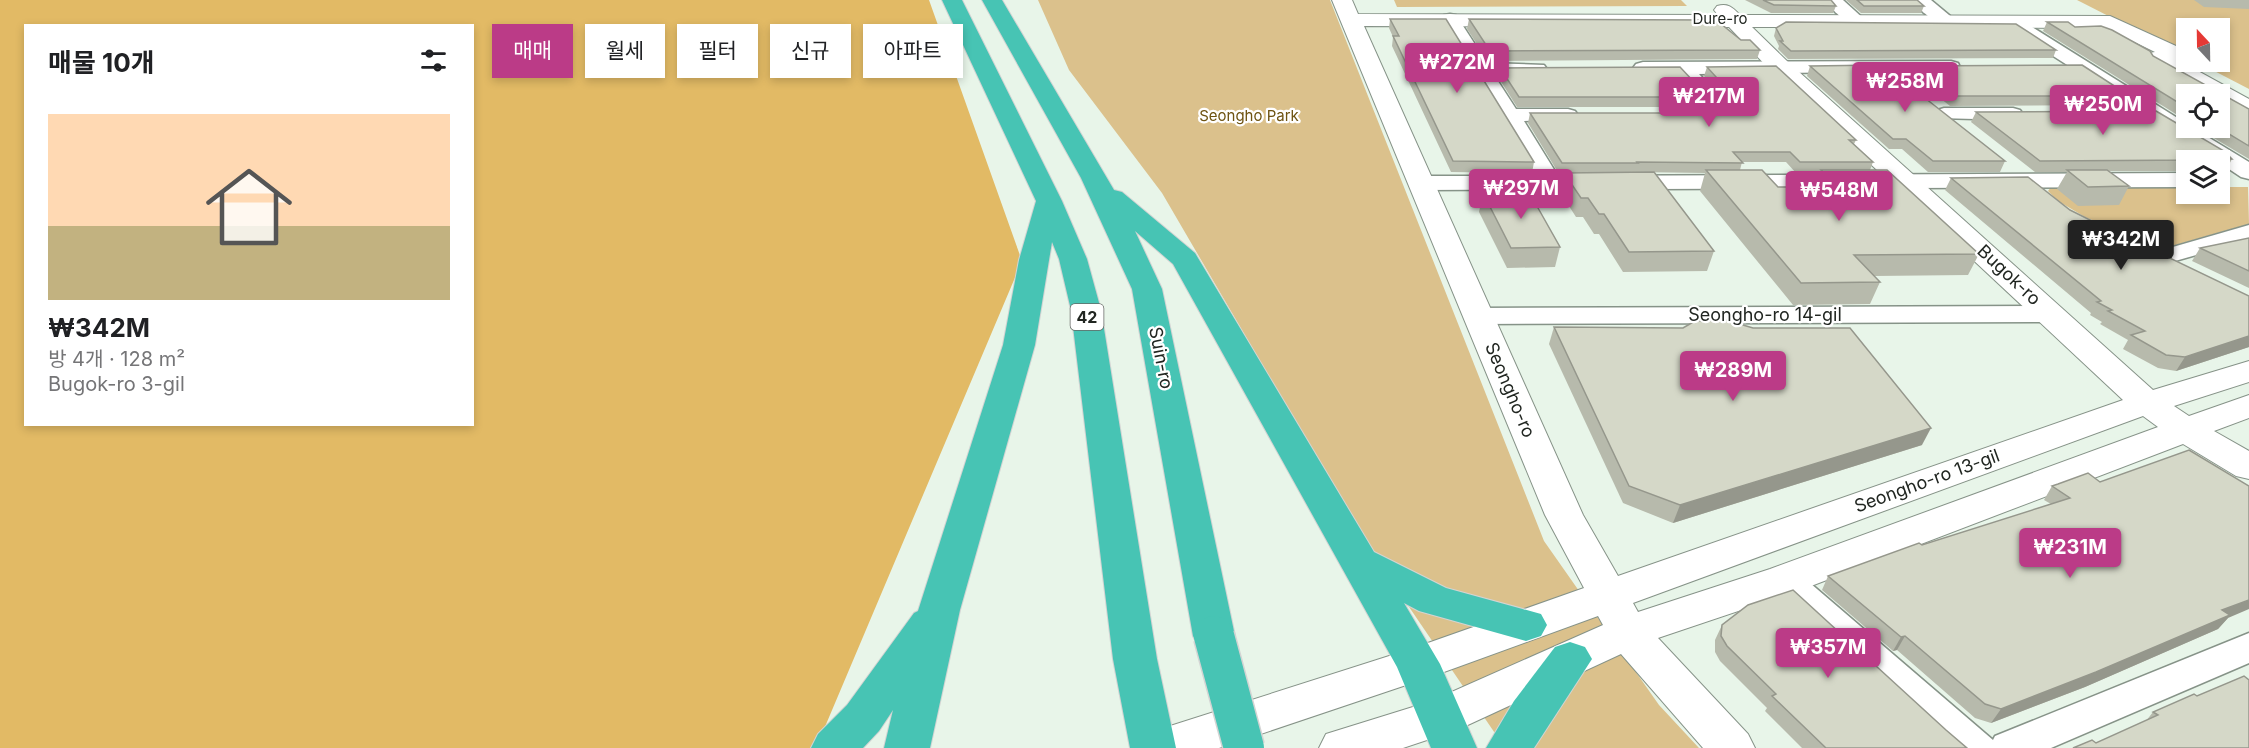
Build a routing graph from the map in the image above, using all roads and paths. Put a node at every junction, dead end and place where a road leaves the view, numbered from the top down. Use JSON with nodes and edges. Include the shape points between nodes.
{"nodes":[{"id":1,"x":952,"y":0,"type":"edge"},
{"id":2,"x":992,"y":0,"type":"edge"},
{"id":3,"x":1833,"y":0,"type":"edge"},
{"id":4,"x":1920,"y":0,"type":"edge"},
{"id":5,"x":1346,"y":10,"type":"edge"},
{"id":6,"x":1724,"y":10,"type":"edge"},
{"id":7,"x":1450,"y":19,"type":"junction"},
{"id":8,"x":1856,"y":20,"type":"junction"},
{"id":9,"x":1946,"y":20,"type":"junction"},
{"id":10,"x":2009,"y":20,"type":"junction"},
{"id":11,"x":2089,"y":22,"type":"junction"},
{"id":12,"x":2176,"y":54,"type":"edge"},
{"id":13,"x":2048,"y":66,"type":"edge"},
{"id":14,"x":2082,"y":66,"type":"junction"},
{"id":15,"x":1780,"y":67,"type":"junction"},
{"id":16,"x":1885,"y":67,"type":"junction"},
{"id":17,"x":1966,"y":67,"type":"edge"},
{"id":18,"x":1624,"y":68,"type":"edge"},
{"id":19,"x":1683,"y":68,"type":"junction"},
{"id":20,"x":1482,"y":69,"type":"junction"},
{"id":21,"x":1553,"y":69,"type":"edge"},
{"id":22,"x":2210,"y":72,"type":"edge"},
{"id":23,"x":1910,"y":87,"type":"edge"},
{"id":24,"x":2249,"y":94,"type":"edge"},
{"id":25,"x":1927,"y":100,"type":"edge"},
{"id":26,"x":2249,"y":109,"type":"edge"},
{"id":27,"x":2121,"y":113,"type":"edge"},
{"id":28,"x":2156,"y":113,"type":"junction"},
{"id":29,"x":1944,"y":114,"type":"junction"},
{"id":30,"x":2038,"y":114,"type":"edge"},
{"id":31,"x":1510,"y":115,"type":"junction"},
{"id":32,"x":1591,"y":115,"type":"edge"},
{"id":33,"x":1660,"y":115,"type":"edge"},
{"id":34,"x":1971,"y":136,"type":"edge"},
{"id":35,"x":1999,"y":158,"type":"edge"},
{"id":36,"x":2249,"y":172,"type":"edge"},
{"id":37,"x":2026,"y":180,"type":"junction"},
{"id":38,"x":2176,"y":180,"type":"edge"},
{"id":39,"x":2230,"y":180,"type":"edge"},
{"id":40,"x":2249,"y":180,"type":"edge"},
{"id":41,"x":1906,"y":181,"type":"junction"},
{"id":42,"x":1551,"y":182,"type":"junction"},
{"id":43,"x":1421,"y":183,"type":"junction"},
{"id":44,"x":1099,"y":186,"type":"junction"},
{"id":45,"x":1049,"y":201,"type":"junction"},
{"id":46,"x":2054,"y":202,"type":"edge"},
{"id":47,"x":2249,"y":232,"type":"edge"},
{"id":48,"x":2190,"y":272,"type":"edge"},
{"id":49,"x":2051,"y":314,"type":"junction"},
{"id":50,"x":1478,"y":316,"type":"junction"},
{"id":51,"x":2249,"y":371,"type":"edge"},
{"id":52,"x":2147,"y":403,"type":"junction"},
{"id":53,"x":2249,"y":406,"type":"edge"},
{"id":54,"x":2184,"y":429,"type":"junction"},
{"id":55,"x":2249,"y":467,"type":"edge"},
{"id":56,"x":1359,"y":562,"type":"junction"},
{"id":57,"x":1784,"y":580,"type":"junction"},
{"id":58,"x":1607,"y":595,"type":"junction"},
{"id":59,"x":939,"y":610,"type":"junction"},
{"id":60,"x":1526,"y":625,"type":"junction"},
{"id":61,"x":1628,"y":632,"type":"junction"},
{"id":62,"x":2249,"y":647,"type":"edge"},
{"id":63,"x":1570,"y":659,"type":"junction"},
{"id":64,"x":1418,"y":664,"type":"junction"},
{"id":65,"x":1448,"y":733,"type":"edge"},
{"id":66,"x":834,"y":748,"type":"edge"},
{"id":67,"x":907,"y":748,"type":"edge"},
{"id":68,"x":1153,"y":748,"type":"edge"},
{"id":69,"x":1161,"y":748,"type":"edge"},
{"id":70,"x":1244,"y":748,"type":"edge"},
{"id":71,"x":1342,"y":748,"type":"edge"},
{"id":72,"x":1509,"y":748,"type":"edge"},
{"id":73,"x":1732,"y":748,"type":"edge"},
{"id":74,"x":1977,"y":748,"type":"edge"},
{"id":75,"x":2009,"y":748,"type":"edge"}],
"edges":[{"from":1,"to":45,"type":"highway","number":"42"},
{"from":2,"to":44,"type":"highway","name":"Suin-ro"},
{"from":3,"to":8,"type":"street"},
{"from":4,"to":9,"type":"street"},
{"from":5,"to":7,"type":"street","name":"Dure-ro"},
{"from":5,"to":43,"type":"street","name":"Seongho-ro"},
{"from":6,"to":7,"type":"street","name":"Dure-ro"},
{"from":6,"to":8,"type":"street","name":"Dure-ro"},
{"from":6,"to":15,"type":"street","name":"Bugok-ro"},
{"from":7,"to":20,"type":"street"},
{"from":8,"to":9,"type":"street","name":"Dure-ro"},
{"from":9,"to":10,"type":"street","name":"Dure-ro"},
{"from":10,"to":11,"type":"street","name":"Dure-ro"},
{"from":10,"to":14,"type":"street"},
{"from":11,"to":12,"type":"street","name":"Dure-ro","via":[[2110,22]]},
{"from":11,"to":26,"type":"street","name":"Dure-ro"},
{"from":13,"to":14,"type":"street"},
{"from":14,"to":28,"type":"street"},
{"from":15,"to":16,"type":"street"},
{"from":15,"to":19,"type":"street"},
{"from":15,"to":41,"type":"street","name":"Bugok-ro"},
{"from":16,"to":17,"type":"street"},
{"from":16,"to":23,"type":"street"},
{"from":18,"to":19,"type":"street"},
{"from":19,"to":33,"type":"street","via":[[1721,109],[1718,115]]},
{"from":20,"to":21,"type":"street"},
{"from":20,"to":31,"type":"street"},
{"from":22,"to":24,"type":"street","name":"Dure-ro"},
{"from":25,"to":29,"type":"street"},
{"from":27,"to":28,"type":"street"},
{"from":28,"to":36,"type":"street"},
{"from":29,"to":30,"type":"street"},
{"from":29,"to":34,"type":"street"},
{"from":31,"to":32,"type":"street"},
{"from":31,"to":42,"type":"street"},
{"from":35,"to":37,"type":"street"},
{"from":37,"to":38,"type":"street"},
{"from":37,"to":41,"type":"street"},
{"from":37,"to":46,"type":"street"},
{"from":39,"to":40,"type":"street"},
{"from":41,"to":42,"type":"street"},
{"from":41,"to":49,"type":"street","name":"Bugok-ro"},
{"from":42,"to":43,"type":"street"},
{"from":43,"to":50,"type":"street","name":"Seongho-ro"},
{"from":44,"to":56,"type":"highway","via":[[1185,260]]},
{"from":44,"to":70,"type":"highway","name":"Suin-ro","bridge":true,"via":[[1147,289],[1214,636]]},
{"from":45,"to":59,"type":"highway","via":[[1033,260],[1019,345]]},
{"from":45,"to":68,"type":"highway","number":"42","via":[[1073,259],[1086,310],[1135,659]]},
{"from":47,"to":48,"type":"street","via":[[2151,253]]},
{"from":49,"to":50,"type":"street","name":"Seongho-ro 14-gil"},
{"from":49,"to":52,"type":"street","name":"Bugok-ro"},
{"from":50,"to":58,"type":"street","name":"Seongho-ro","via":[[1564,515]]},
{"from":51,"to":52,"type":"street","name":"Seongho-ro 13-gil"},
{"from":52,"to":54,"type":"street","name":"Bugok-ro"},
{"from":52,"to":58,"type":"street","name":"Seongho-ro 13-gil"},
{"from":53,"to":54,"type":"street"},
{"from":54,"to":55,"type":"street","name":"Bugok-ro"},
{"from":54,"to":57,"type":"street"},
{"from":56,"to":60,"type":"highway","via":[[1434,600]]},
{"from":56,"to":64,"type":"highway"},
{"from":57,"to":61,"type":"street"},
{"from":57,"to":74,"type":"street"},
{"from":58,"to":60,"type":"street","name":"Seongho-ro 13-gil"},
{"from":58,"to":61,"type":"street","name":"Seongho-ro"},
{"from":59,"to":66,"type":"highway","via":[[863,718]]},
{"from":59,"to":67,"type":"highway"},
{"from":60,"to":64,"type":"street","name":"Seongho-ro 13-gil"},
{"from":61,"to":63,"type":"street"},
{"from":61,"to":73,"type":"street","name":"Seongho-ro"},
{"from":62,"to":75,"type":"street"},
{"from":63,"to":65,"type":"street"},
{"from":63,"to":72,"type":"highway"},
{"from":64,"to":65,"type":"highway"},
{"from":64,"to":69,"type":"street","name":"Seongho-ro 13-gil"},
{"from":65,"to":71,"type":"street"}]}
